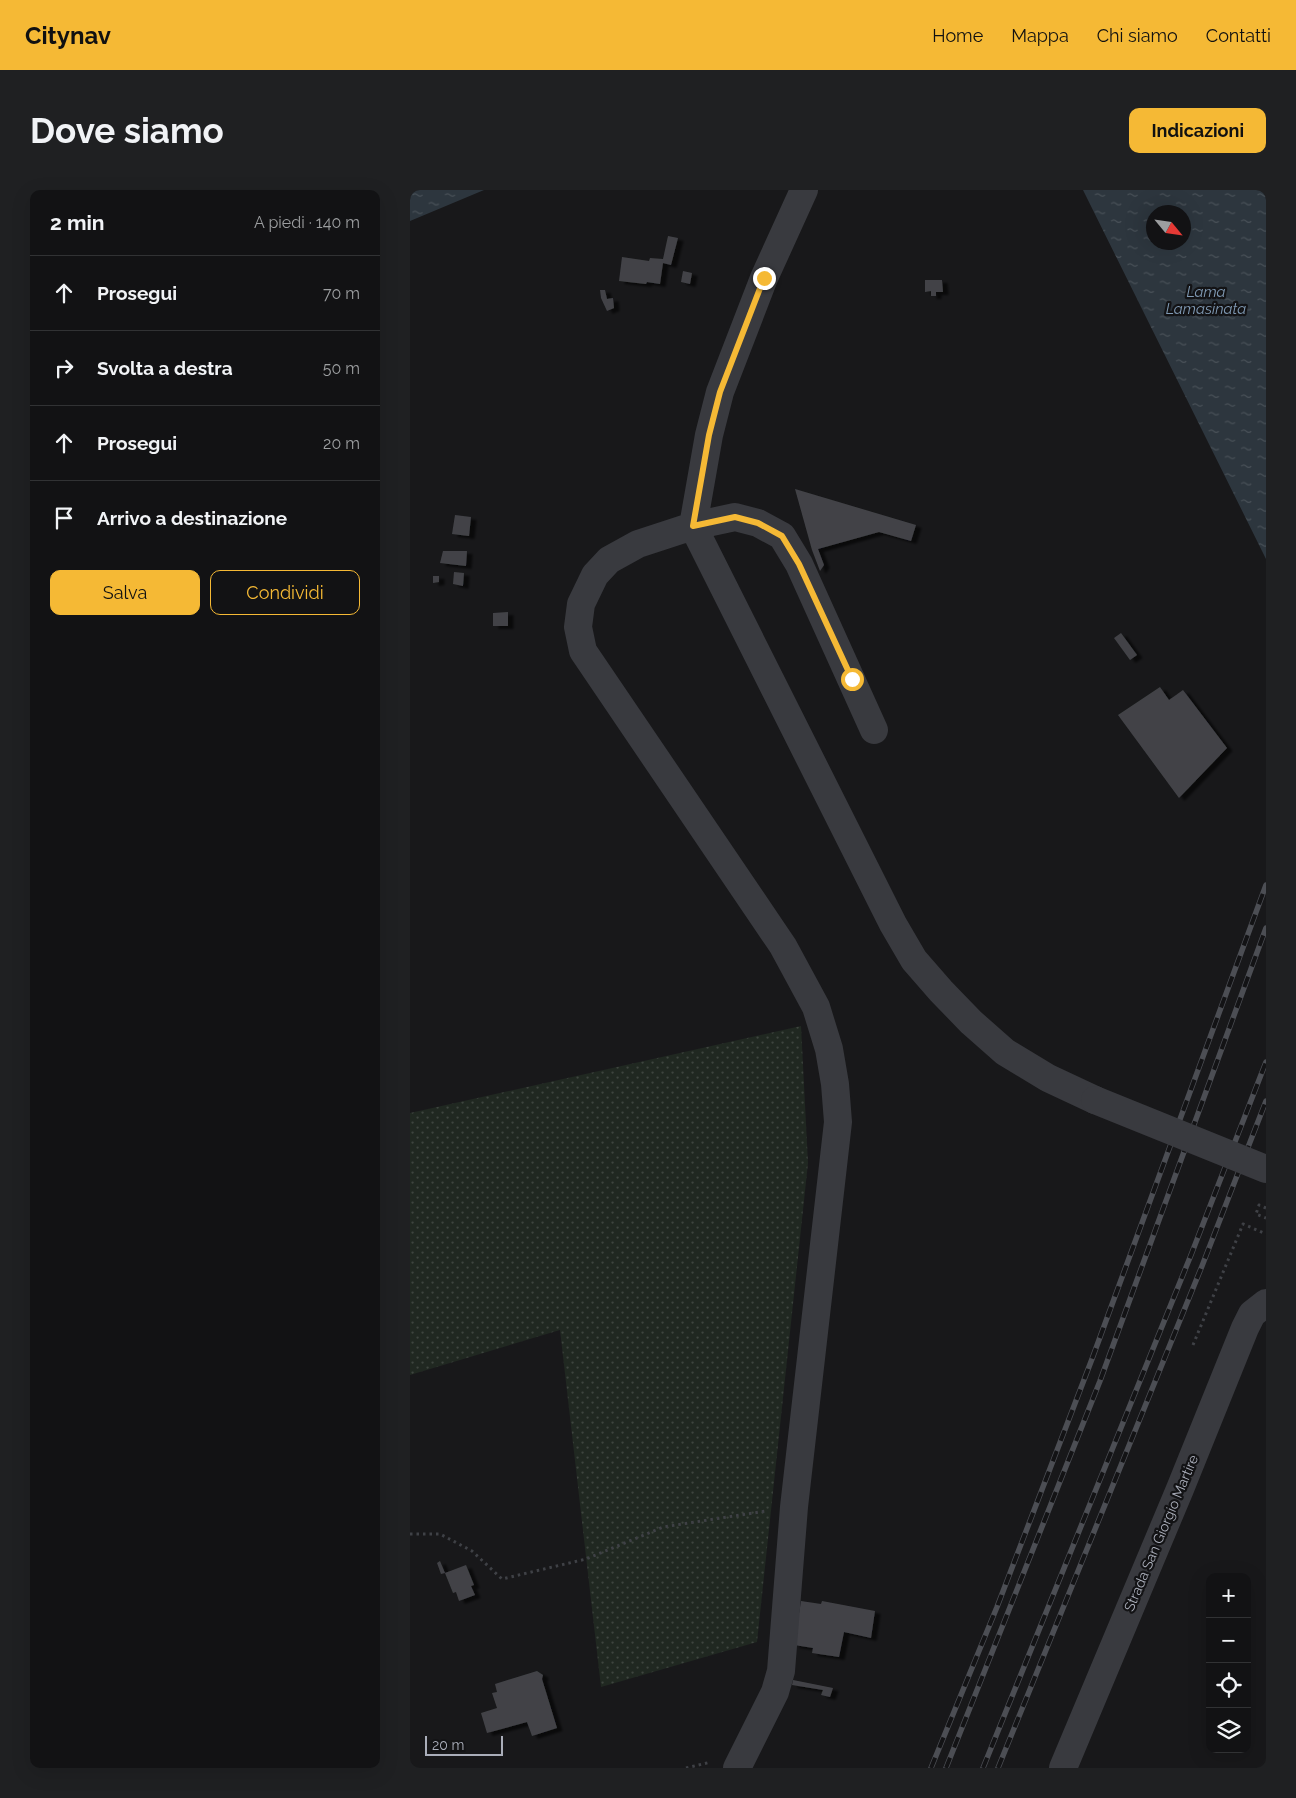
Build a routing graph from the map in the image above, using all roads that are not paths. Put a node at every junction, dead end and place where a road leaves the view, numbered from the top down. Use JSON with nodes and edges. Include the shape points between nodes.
{"nodes":[{"id":1,"x":804,"y":190,"type":"edge"},
{"id":2,"x":693,"y":526,"type":"junction"},
{"id":3,"x":874,"y":730,"type":"dead end"},
{"id":4,"x":1266,"y":1169,"type":"edge"},
{"id":5,"x":1266,"y":1304,"type":"edge"},
{"id":6,"x":737,"y":1768,"type":"edge"},
{"id":7,"x":1063,"y":1768,"type":"edge"}],
"edges":[{"from":1,"to":2,"type":"street","via":[[764,278],[720,392]]},
{"from":2,"to":3,"type":"street","via":[[735,517],[758,523],[782,536],[799,564]]},
{"from":2,"to":4,"type":"street","bridge":true,"via":[[914,960],[971,1022],[1004,1052],[1048,1078],[1096,1100]]},
{"from":2,"to":6,"type":"street","via":[[638,544],[609,560],[596,575],[581,604],[578,628],[583,651],[783,946],[816,1007],[829,1050],[838,1122],[794,1507],[781,1671],[775,1692]]},
{"from":5,"to":7,"type":"street","name":"Strada San Giorgio Martire","via":[[1252,1314],[1245,1328]]}]}
